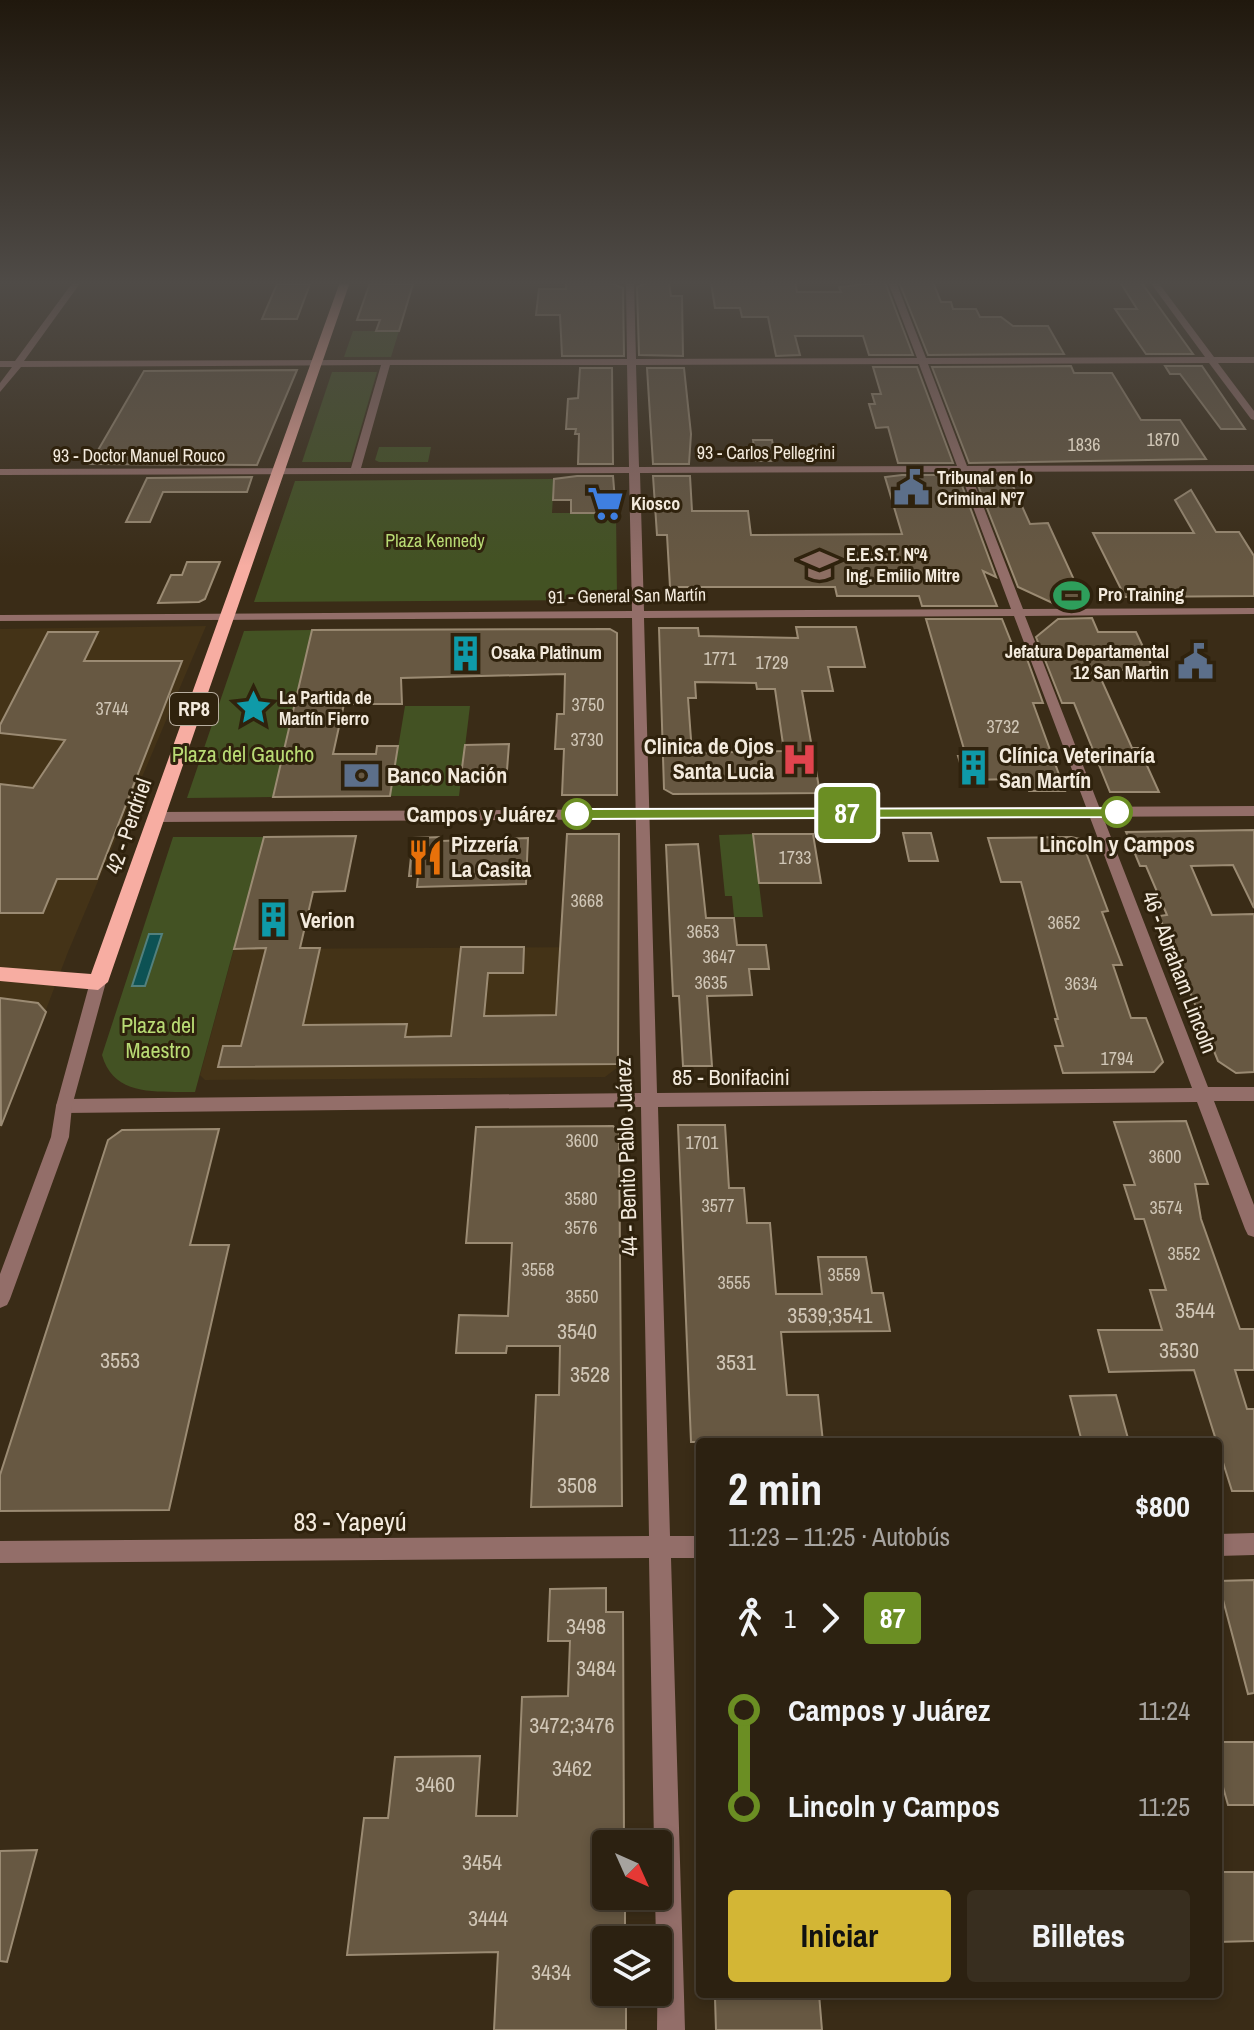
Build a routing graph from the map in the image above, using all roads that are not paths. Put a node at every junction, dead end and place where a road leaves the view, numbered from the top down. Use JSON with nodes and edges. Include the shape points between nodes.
{"nodes":[{"id":1,"x":313,"y":377,"type":"edge"},
{"id":2,"x":383,"y":377,"type":"edge"},
{"id":3,"x":633,"y":377,"type":"edge"},
{"id":4,"x":929,"y":377,"type":"edge"},
{"id":5,"x":1224,"y":377,"type":"edge"},
{"id":6,"x":1254,"y":417,"type":"edge"},
{"id":7,"x":962,"y":468,"type":"junction"},
{"id":8,"x":1254,"y":468,"type":"edge"},
{"id":9,"x":355,"y":470,"type":"junction"},
{"id":10,"x":634,"y":470,"type":"junction"},
{"id":11,"x":277,"y":471,"type":"junction"},
{"id":12,"x":0,"y":472,"type":"edge"},
{"id":13,"x":1020,"y":611,"type":"junction"},
{"id":14,"x":1254,"y":611,"type":"edge"},
{"id":15,"x":639,"y":613,"type":"junction"},
{"id":16,"x":0,"y":618,"type":"edge"},
{"id":17,"x":226,"y":618,"type":"junction"},
{"id":18,"x":1254,"y":811,"type":"edge"},
{"id":19,"x":1097,"y":812,"type":"junction"},
{"id":20,"x":644,"y":814,"type":"junction"},
{"id":21,"x":157,"y":817,"type":"junction"},
{"id":22,"x":0,"y":974,"type":"edge"},
{"id":23,"x":98,"y":982,"type":"junction"},
{"id":24,"x":1254,"y":1094,"type":"edge"},
{"id":25,"x":1204,"y":1095,"type":"junction"},
{"id":26,"x":648,"y":1100,"type":"junction"},
{"id":27,"x":64,"y":1106,"type":"junction"},
{"id":28,"x":1254,"y":1229,"type":"edge"},
{"id":29,"x":0,"y":1299,"type":"edge"},
{"id":30,"x":1254,"y":1544,"type":"edge"},
{"id":31,"x":1222,"y":1545,"type":"edge"},
{"id":32,"x":660,"y":1547,"type":"junction"},
{"id":33,"x":696,"y":1547,"type":"edge"},
{"id":34,"x":0,"y":1552,"type":"edge"},
{"id":35,"x":671,"y":2030,"type":"edge"}],
"edges":[{"from":1,"to":11,"type":"main road","name":"42 - Perdriel","number":"RP8"},
{"from":2,"to":9,"type":"street"},
{"from":3,"to":10,"type":"street","name":"44 - Benito Pablo Juárez"},
{"from":4,"to":7,"type":"street","name":"46 - Abraham Lincoln"},
{"from":5,"to":6,"type":"street"},
{"from":7,"to":8,"type":"street","name":"93 - Carlos Pellegrini"},
{"from":7,"to":10,"type":"street","name":"93 - Carlos Pellegrini"},
{"from":7,"to":13,"type":"street","name":"46 - Abraham Lincoln"},
{"from":9,"to":10,"type":"street","name":"93 - Carlos Pellegrini"},
{"from":9,"to":11,"type":"street","name":"93 - Carlos Pellegrini"},
{"from":10,"to":15,"type":"street","name":"44 - Benito Pablo Juárez"},
{"from":11,"to":12,"type":"street","name":"93 - Doctor Manuel Rouco"},
{"from":11,"to":17,"type":"main road","name":"42 - Perdriel","number":"RP8"},
{"from":13,"to":14,"type":"street","name":"91 - General San Martín"},
{"from":13,"to":15,"type":"street","name":"91 - General San Martín"},
{"from":13,"to":19,"type":"street","name":"46 - Abraham Lincoln"},
{"from":15,"to":17,"type":"street","name":"91 - General San Martín"},
{"from":15,"to":20,"type":"street","name":"44 - Benito Pablo Juárez"},
{"from":16,"to":17,"type":"street","name":"91 - General San Martín"},
{"from":17,"to":21,"type":"main road","name":"42 - Perdriel","number":"RP8"},
{"from":18,"to":19,"type":"street"},
{"from":19,"to":20,"type":"street"},
{"from":19,"to":25,"type":"street","name":"46 - Abraham Lincoln"},
{"from":20,"to":21,"type":"street"},
{"from":20,"to":26,"type":"street","name":"44 - Benito Pablo Juárez"},
{"from":21,"to":23,"type":"main road","name":"42 - Perdriel","number":"RP8"},
{"from":22,"to":23,"type":"main road"},
{"from":23,"to":27,"type":"street","name":"42 - Perdriel"},
{"from":24,"to":25,"type":"street","name":"85 - Bonifacini"},
{"from":25,"to":26,"type":"street","name":"85 - Bonifacini"},
{"from":25,"to":28,"type":"street","name":"46 - Abraham Lincoln"},
{"from":26,"to":27,"type":"street","name":"85 - Bonifacini"},
{"from":26,"to":32,"type":"street","name":"44 - Benito Pablo Juárez"},
{"from":27,"to":29,"type":"street","name":"42 - Perdriel","via":[[60,1137]]},
{"from":30,"to":31,"type":"street"},
{"from":32,"to":33,"type":"street","name":"83 - Yapeyú"},
{"from":32,"to":34,"type":"street","name":"83 - Yapeyú"},
{"from":32,"to":35,"type":"street","name":"44 - Benito Pablo Juárez"}]}
